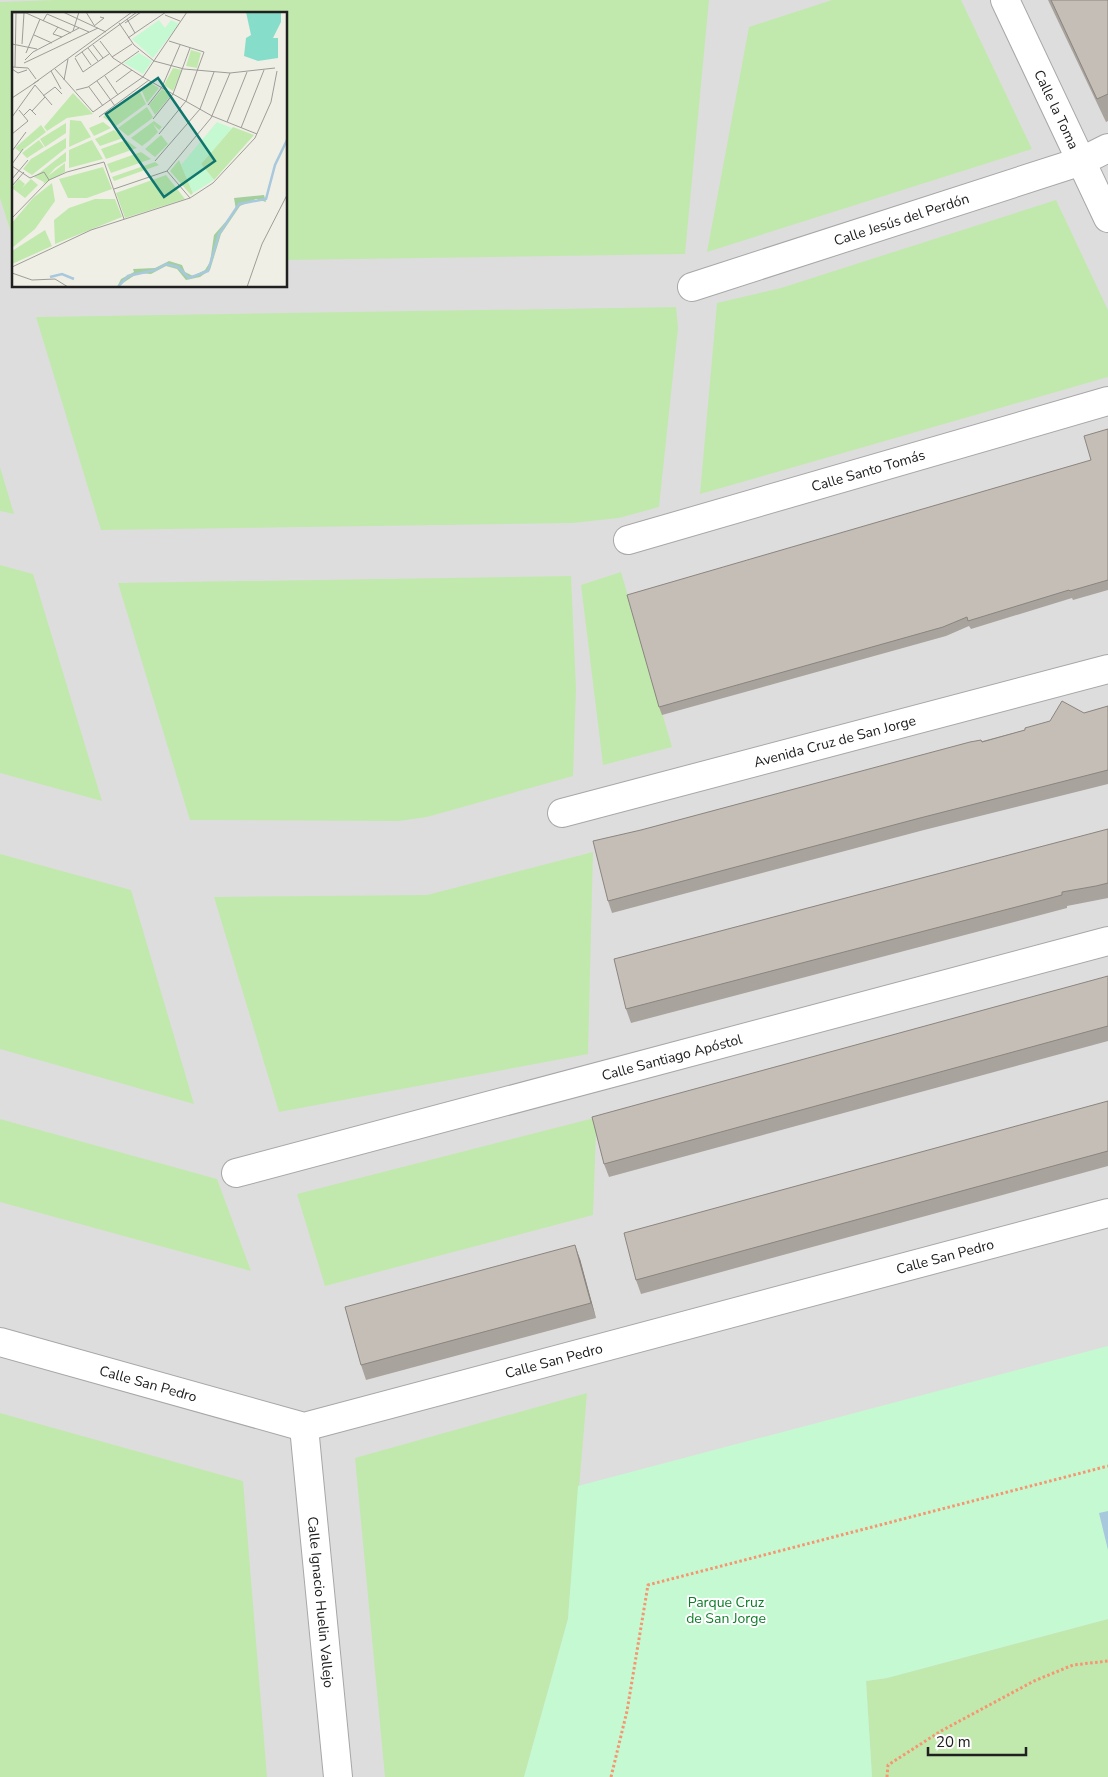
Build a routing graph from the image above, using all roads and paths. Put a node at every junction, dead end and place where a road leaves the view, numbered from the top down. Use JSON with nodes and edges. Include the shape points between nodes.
{"nodes":[{"id":1,"x":1005,"y":0,"type":"edge"},
{"id":2,"x":1108,"y":148,"type":"edge"},
{"id":3,"x":1082,"y":161,"type":"junction"},
{"id":4,"x":1108,"y":218,"type":"edge"},
{"id":5,"x":692,"y":287,"type":"dead end"},
{"id":6,"x":1108,"y":401,"type":"edge"},
{"id":7,"x":628,"y":540,"type":"dead end"},
{"id":8,"x":1108,"y":670,"type":"edge"},
{"id":9,"x":562,"y":813,"type":"dead end"},
{"id":10,"x":1108,"y":941,"type":"edge"},
{"id":11,"x":236,"y":1173,"type":"dead end"},
{"id":12,"x":1108,"y":1213,"type":"edge"},
{"id":13,"x":0,"y":1342,"type":"edge"},
{"id":14,"x":304,"y":1427,"type":"junction"},
{"id":15,"x":1108,"y":1466,"type":"edge"},
{"id":16,"x":1108,"y":1661,"type":"edge"},
{"id":17,"x":338,"y":1777,"type":"edge"},
{"id":18,"x":611,"y":1777,"type":"edge"},
{"id":19,"x":887,"y":1777,"type":"edge"}],
"edges":[{"from":1,"to":3,"type":"street","name":"Calle la Toma"},
{"from":2,"to":3,"type":"street","name":"Calle Jesús del Perdón"},
{"from":3,"to":4,"type":"street","name":"Calle la Toma"},
{"from":3,"to":5,"type":"street","name":"Calle Jesús del Perdón"},
{"from":6,"to":7,"type":"street","name":"Calle Santo Tomás"},
{"from":8,"to":9,"type":"street","name":"Avenida Cruz de San Jorge"},
{"from":10,"to":11,"type":"street","name":"Calle Santiago Apóstol"},
{"from":12,"to":14,"type":"street","name":"Calle San Pedro"},
{"from":13,"to":14,"type":"street","name":"Calle San Pedro"},
{"from":14,"to":17,"type":"street","name":"Calle Ignacio Huelin Vallejo"},
{"from":15,"to":18,"type":"path","via":[[648,1585],[627,1711]]},
{"from":16,"to":19,"type":"path","via":[[1073,1665],[1034,1681],[941,1731],[888,1765]]}]}
